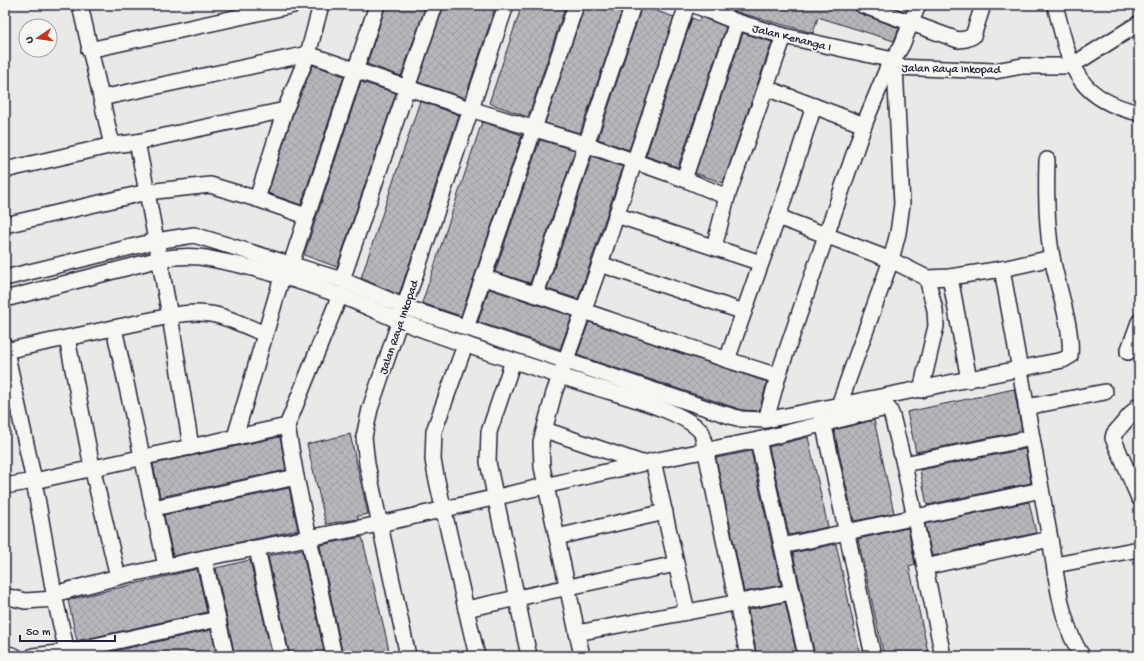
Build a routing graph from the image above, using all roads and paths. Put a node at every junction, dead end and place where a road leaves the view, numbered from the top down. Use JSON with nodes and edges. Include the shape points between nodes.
{"nodes":[{"id":1,"x":80,"y":5,"type":"edge"},
{"id":2,"x":321,"y":5,"type":"edge"},
{"id":3,"x":377,"y":5,"type":"edge"},
{"id":4,"x":434,"y":5,"type":"edge"},
{"id":5,"x":506,"y":5,"type":"edge"},
{"id":6,"x":576,"y":5,"type":"edge"},
{"id":7,"x":633,"y":5,"type":"edge"},
{"id":8,"x":687,"y":5,"type":"edge"},
{"id":9,"x":694,"y":5,"type":"edge"},
{"id":10,"x":862,"y":5,"type":"edge"},
{"id":11,"x":918,"y":5,"type":"edge"},
{"id":12,"x":984,"y":5,"type":"edge"},
{"id":13,"x":1055,"y":5,"type":"edge"},
{"id":14,"x":289,"y":6,"type":"edge"},
{"id":15,"x":736,"y":22,"type":"junction"},
{"id":16,"x":911,"y":23,"type":"junction"},
{"id":17,"x":1138,"y":24,"type":"dead end"},
{"id":18,"x":784,"y":36,"type":"junction"},
{"id":19,"x":89,"y":50,"type":"junction"},
{"id":20,"x":308,"y":54,"type":"junction"},
{"id":21,"x":894,"y":64,"type":"junction"},
{"id":22,"x":1071,"y":66,"type":"junction"},
{"id":23,"x":355,"y":69,"type":"junction"},
{"id":24,"x":407,"y":88,"type":"junction"},
{"id":25,"x":766,"y":88,"type":"junction"},
{"id":26,"x":101,"y":98,"type":"junction"},
{"id":27,"x":814,"y":106,"type":"junction"},
{"id":28,"x":470,"y":109,"type":"junction"},
{"id":29,"x":285,"y":110,"type":"junction"},
{"id":30,"x":1139,"y":113,"type":"edge"},
{"id":31,"x":864,"y":125,"type":"junction"},
{"id":32,"x":535,"y":128,"type":"junction"},
{"id":33,"x":137,"y":142,"type":"junction"},
{"id":34,"x":585,"y":144,"type":"junction"},
{"id":35,"x":113,"y":145,"type":"junction"},
{"id":36,"x":1047,"y":160,"type":"dead end"},
{"id":37,"x":635,"y":161,"type":"junction"},
{"id":38,"x":5,"y":170,"type":"edge"},
{"id":39,"x":684,"y":179,"type":"junction"},
{"id":40,"x":147,"y":192,"type":"junction"},
{"id":41,"x":727,"y":197,"type":"junction"},
{"id":42,"x":257,"y":198,"type":"junction"},
{"id":43,"x":616,"y":215,"type":"junction"},
{"id":44,"x":306,"y":216,"type":"junction"},
{"id":45,"x":778,"y":217,"type":"junction"},
{"id":46,"x":5,"y":225,"type":"edge"},
{"id":47,"x":826,"y":236,"type":"junction"},
{"id":48,"x":156,"y":241,"type":"junction"},
{"id":49,"x":714,"y":247,"type":"junction"},
{"id":50,"x":1052,"y":258,"type":"junction"},
{"id":51,"x":160,"y":259,"type":"junction"},
{"id":52,"x":891,"y":260,"type":"junction"},
{"id":53,"x":761,"y":263,"type":"junction"},
{"id":54,"x":291,"y":264,"type":"junction"},
{"id":55,"x":600,"y":264,"type":"junction"},
{"id":56,"x":1002,"y":269,"type":"junction"},
{"id":57,"x":282,"y":277,"type":"junction"},
{"id":58,"x":950,"y":277,"type":"junction"},
{"id":59,"x":5,"y":278,"type":"edge"},
{"id":60,"x":485,"y":278,"type":"junction"},
{"id":61,"x":927,"y":278,"type":"junction"},
{"id":62,"x":342,"y":280,"type":"junction"},
{"id":63,"x":536,"y":294,"type":"junction"},
{"id":64,"x":340,"y":295,"type":"junction"},
{"id":65,"x":5,"y":299,"type":"edge"},
{"id":66,"x":405,"y":307,"type":"junction"},
{"id":67,"x":584,"y":310,"type":"junction"},
{"id":68,"x":744,"y":312,"type":"junction"},
{"id":69,"x":170,"y":316,"type":"junction"},
{"id":70,"x":399,"y":321,"type":"junction"},
{"id":71,"x":1139,"y":322,"type":"edge"},
{"id":72,"x":114,"y":328,"type":"junction"},
{"id":73,"x":466,"y":328,"type":"junction"},
{"id":74,"x":265,"y":334,"type":"junction"},
{"id":75,"x":67,"y":338,"type":"junction"},
{"id":76,"x":465,"y":345,"type":"junction"},
{"id":77,"x":5,"y":349,"type":"edge"},
{"id":78,"x":1128,"y":352,"type":"dead end"},
{"id":79,"x":727,"y":360,"type":"junction"},
{"id":80,"x":513,"y":361,"type":"junction"},
{"id":81,"x":566,"y":362,"type":"junction"},
{"id":82,"x":1019,"y":370,"type":"junction"},
{"id":83,"x":560,"y":376,"type":"junction"},
{"id":84,"x":778,"y":376,"type":"junction"},
{"id":85,"x":969,"y":380,"type":"junction"},
{"id":86,"x":921,"y":390,"type":"junction"},
{"id":87,"x":1105,"y":392,"type":"dead end"},
{"id":88,"x":839,"y":405,"type":"junction"},
{"id":89,"x":1139,"y":405,"type":"edge"},
{"id":90,"x":1026,"y":407,"type":"junction"},
{"id":91,"x":822,"y":416,"type":"junction"},
{"id":92,"x":766,"y":420,"type":"junction"},
{"id":93,"x":287,"y":426,"type":"junction"},
{"id":94,"x":544,"y":430,"type":"junction"},
{"id":95,"x":235,"y":437,"type":"junction"},
{"id":96,"x":1032,"y":438,"type":"junction"},
{"id":97,"x":758,"y":440,"type":"junction"},
{"id":98,"x":191,"y":447,"type":"junction"},
{"id":99,"x":706,"y":450,"type":"junction"},
{"id":100,"x":142,"y":458,"type":"junction"},
{"id":101,"x":648,"y":462,"type":"junction"},
{"id":102,"x":904,"y":464,"type":"junction"},
{"id":103,"x":92,"y":467,"type":"junction"},
{"id":104,"x":296,"y":477,"type":"junction"},
{"id":105,"x":34,"y":481,"type":"junction"},
{"id":106,"x":547,"y":485,"type":"junction"},
{"id":107,"x":5,"y":486,"type":"edge"},
{"id":108,"x":1042,"y":490,"type":"junction"},
{"id":109,"x":496,"y":496,"type":"junction"},
{"id":110,"x":1139,"y":498,"type":"edge"},
{"id":111,"x":154,"y":508,"type":"junction"},
{"id":112,"x":444,"y":508,"type":"junction"},
{"id":113,"x":665,"y":512,"type":"junction"},
{"id":114,"x":915,"y":516,"type":"junction"},
{"id":115,"x":380,"y":524,"type":"junction"},
{"id":116,"x":847,"y":531,"type":"junction"},
{"id":117,"x":309,"y":537,"type":"junction"},
{"id":118,"x":557,"y":537,"type":"junction"},
{"id":119,"x":1050,"y":539,"type":"junction"},
{"id":120,"x":782,"y":546,"type":"junction"},
{"id":121,"x":257,"y":548,"type":"junction"},
{"id":122,"x":1139,"y":549,"type":"edge"},
{"id":123,"x":204,"y":558,"type":"junction"},
{"id":124,"x":676,"y":564,"type":"junction"},
{"id":125,"x":1055,"y":565,"type":"junction"},
{"id":126,"x":166,"y":566,"type":"junction"},
{"id":127,"x":925,"y":567,"type":"junction"},
{"id":128,"x":118,"y":577,"type":"junction"},
{"id":129,"x":568,"y":586,"type":"junction"},
{"id":130,"x":792,"y":592,"type":"junction"},
{"id":131,"x":5,"y":596,"type":"edge"},
{"id":132,"x":55,"y":596,"type":"junction"},
{"id":133,"x":516,"y":598,"type":"junction"},
{"id":134,"x":738,"y":602,"type":"junction"},
{"id":135,"x":466,"y":609,"type":"junction"},
{"id":136,"x":687,"y":612,"type":"junction"},
{"id":137,"x":218,"y":619,"type":"junction"},
{"id":138,"x":577,"y":633,"type":"junction"},
{"id":139,"x":5,"y":653,"type":"edge"},
{"id":140,"x":68,"y":654,"type":"edge"},
{"id":141,"x":744,"y":655,"type":"edge"},
{"id":142,"x":15,"y":656,"type":"edge"},
{"id":143,"x":33,"y":656,"type":"edge"},
{"id":144,"x":226,"y":656,"type":"edge"},
{"id":145,"x":281,"y":656,"type":"edge"},
{"id":146,"x":334,"y":656,"type":"edge"},
{"id":147,"x":408,"y":656,"type":"edge"},
{"id":148,"x":477,"y":656,"type":"edge"},
{"id":149,"x":529,"y":656,"type":"edge"},
{"id":150,"x":582,"y":656,"type":"edge"},
{"id":151,"x":806,"y":656,"type":"edge"},
{"id":152,"x":873,"y":656,"type":"edge"},
{"id":153,"x":943,"y":656,"type":"edge"},
{"id":154,"x":1082,"y":656,"type":"edge"}],
"edges":[{"from":1,"to":19,"type":"street"},
{"from":2,"to":20,"type":"street"},
{"from":3,"to":23,"type":"street"},
{"from":4,"to":24,"type":"street"},
{"from":5,"to":28,"type":"street","name":"Jalan Raya Inkopad"},
{"from":6,"to":32,"type":"street"},
{"from":7,"to":34,"type":"street"},
{"from":8,"to":37,"type":"street"},
{"from":9,"to":15,"type":"street","name":"Jalan Kenanga I"},
{"from":10,"to":16,"type":"street"},
{"from":11,"to":16,"type":"street","name":"Jalan Raya Inkopad"},
{"from":12,"to":16,"type":"street","via":[[973,36],[966,39],[958,40]]},
{"from":13,"to":22,"type":"street"},
{"from":14,"to":19,"type":"street"},
{"from":15,"to":18,"type":"street","name":"Jalan Kenanga I"},
{"from":15,"to":39,"type":"street"},
{"from":16,"to":21,"type":"street","name":"Jalan Raya Inkopad"},
{"from":17,"to":22,"type":"street"},
{"from":18,"to":21,"type":"street","name":"Jalan Kenanga I"},
{"from":18,"to":25,"type":"street"},
{"from":19,"to":26,"type":"street"},
{"from":20,"to":23,"type":"street"},
{"from":20,"to":26,"type":"street"},
{"from":20,"to":29,"type":"street"},
{"from":21,"to":22,"type":"street","name":"Jalan Raya Inkopad","via":[[995,71],[1022,66]]},
{"from":21,"to":31,"type":"street","name":"Jalan Raya Inkopad","via":[[887,69]]},
{"from":21,"to":52,"type":"street","name":"Jalan Raya Inkopad","via":[[902,204]]},
{"from":22,"to":30,"type":"street","via":[[1088,88],[1100,97]]},
{"from":23,"to":24,"type":"street"},
{"from":23,"to":44,"type":"street"},
{"from":24,"to":28,"type":"street"},
{"from":24,"to":62,"type":"street"},
{"from":25,"to":27,"type":"street"},
{"from":25,"to":41,"type":"street"},
{"from":26,"to":35,"type":"street"},
{"from":27,"to":31,"type":"street"},
{"from":27,"to":45,"type":"street"},
{"from":28,"to":32,"type":"street"},
{"from":28,"to":66,"type":"street","name":"Jalan Raya Inkopad"},
{"from":29,"to":33,"type":"street"},
{"from":29,"to":42,"type":"street"},
{"from":31,"to":47,"type":"street","name":"Jalan Raya Inkopad"},
{"from":32,"to":34,"type":"street"},
{"from":32,"to":60,"type":"street"},
{"from":33,"to":35,"type":"street"},
{"from":33,"to":40,"type":"street"},
{"from":34,"to":37,"type":"street"},
{"from":34,"to":63,"type":"street"},
{"from":35,"to":38,"type":"street"},
{"from":36,"to":50,"type":"street","via":[[1047,221]]},
{"from":37,"to":39,"type":"street"},
{"from":37,"to":43,"type":"street"},
{"from":39,"to":41,"type":"street"},
{"from":40,"to":42,"type":"street","via":[[210,185]]},
{"from":40,"to":46,"type":"street"},
{"from":40,"to":48,"type":"street"},
{"from":41,"to":49,"type":"street"},
{"from":42,"to":44,"type":"street"},
{"from":43,"to":49,"type":"street"},
{"from":43,"to":55,"type":"street"},
{"from":44,"to":54,"type":"street"},
{"from":45,"to":47,"type":"street"},
{"from":45,"to":53,"type":"street"},
{"from":47,"to":52,"type":"street"},
{"from":47,"to":84,"type":"street","name":"Jalan Raya Inkopad"},
{"from":48,"to":51,"type":"street"},
{"from":48,"to":54,"type":"street","via":[[194,235]]},
{"from":48,"to":59,"type":"street"},
{"from":49,"to":53,"type":"street"},
{"from":50,"to":56,"type":"street"},
{"from":50,"to":82,"type":"street","via":[[1070,339],[1070,356],[1063,360]]},
{"from":51,"to":57,"type":"street","via":[[195,256]]},
{"from":51,"to":65,"type":"street"},
{"from":51,"to":69,"type":"street"},
{"from":52,"to":61,"type":"street"},
{"from":52,"to":88,"type":"street","name":"Jalan Raya Inkopad"},
{"from":53,"to":68,"type":"street"},
{"from":54,"to":62,"type":"street"},
{"from":55,"to":67,"type":"street"},
{"from":55,"to":68,"type":"street"},
{"from":56,"to":58,"type":"street"},
{"from":56,"to":82,"type":"street"},
{"from":57,"to":64,"type":"street"},
{"from":57,"to":74,"type":"street"},
{"from":58,"to":61,"type":"street"},
{"from":58,"to":85,"type":"street"},
{"from":60,"to":63,"type":"street"},
{"from":60,"to":73,"type":"street"},
{"from":61,"to":86,"type":"street","via":[[936,326]]},
{"from":62,"to":66,"type":"street"},
{"from":63,"to":67,"type":"street"},
{"from":64,"to":70,"type":"street"},
{"from":64,"to":93,"type":"street"},
{"from":66,"to":70,"type":"street","name":"Jalan Raya Inkopad"},
{"from":66,"to":73,"type":"street"},
{"from":67,"to":79,"type":"street"},
{"from":67,"to":81,"type":"street"},
{"from":68,"to":79,"type":"street"},
{"from":69,"to":72,"type":"street"},
{"from":69,"to":74,"type":"street","via":[[212,313]]},
{"from":69,"to":98,"type":"street"},
{"from":70,"to":76,"type":"street"},
{"from":70,"to":115,"type":"street","name":"Jalan Raya Inkopad","via":[[370,409],[364,437]]},
{"from":71,"to":78,"type":"street"},
{"from":72,"to":75,"type":"street"},
{"from":72,"to":100,"type":"street"},
{"from":73,"to":81,"type":"street"},
{"from":74,"to":95,"type":"street"},
{"from":75,"to":77,"type":"street"},
{"from":75,"to":103,"type":"street"},
{"from":76,"to":80,"type":"street"},
{"from":76,"to":112,"type":"street","via":[[434,437],[433,460]]},
{"from":77,"to":105,"type":"street"},
{"from":79,"to":84,"type":"street"},
{"from":80,"to":83,"type":"street"},
{"from":80,"to":109,"type":"street","via":[[489,432],[488,462]]},
{"from":81,"to":83,"type":"street"},
{"from":81,"to":92,"type":"street","via":[[741,419]]},
{"from":82,"to":85,"type":"street"},
{"from":82,"to":90,"type":"street"},
{"from":83,"to":94,"type":"street"},
{"from":83,"to":99,"type":"street","via":[[688,420],[702,434]]},
{"from":84,"to":92,"type":"street","name":"Jalan Raya Inkopad"},
{"from":85,"to":86,"type":"street"},
{"from":86,"to":88,"type":"street"},
{"from":87,"to":90,"type":"street"},
{"from":88,"to":91,"type":"street"},
{"from":89,"to":110,"type":"street","via":[[1113,438]]},
{"from":90,"to":96,"type":"street"},
{"from":91,"to":92,"type":"street"},
{"from":91,"to":97,"type":"street"},
{"from":91,"to":102,"type":"street","via":[[888,409]]},
{"from":91,"to":116,"type":"street"},
{"from":93,"to":95,"type":"street"},
{"from":93,"to":104,"type":"street"},
{"from":94,"to":101,"type":"street"},
{"from":94,"to":106,"type":"street","via":[[541,454]]},
{"from":95,"to":98,"type":"street"},
{"from":96,"to":102,"type":"street"},
{"from":96,"to":108,"type":"street"},
{"from":97,"to":99,"type":"street"},
{"from":97,"to":120,"type":"street"},
{"from":98,"to":100,"type":"street"},
{"from":99,"to":101,"type":"street"},
{"from":99,"to":134,"type":"street"},
{"from":100,"to":103,"type":"street"},
{"from":100,"to":111,"type":"street"},
{"from":101,"to":106,"type":"street"},
{"from":101,"to":113,"type":"street"},
{"from":102,"to":114,"type":"street"},
{"from":103,"to":105,"type":"street"},
{"from":103,"to":128,"type":"street"},
{"from":104,"to":111,"type":"street"},
{"from":104,"to":117,"type":"street"},
{"from":105,"to":107,"type":"street"},
{"from":105,"to":132,"type":"street"},
{"from":106,"to":109,"type":"street"},
{"from":106,"to":118,"type":"street"},
{"from":108,"to":114,"type":"street"},
{"from":108,"to":119,"type":"street"},
{"from":109,"to":112,"type":"street"},
{"from":109,"to":133,"type":"street"},
{"from":111,"to":126,"type":"street"},
{"from":112,"to":115,"type":"street"},
{"from":112,"to":135,"type":"street"},
{"from":113,"to":118,"type":"street"},
{"from":113,"to":124,"type":"street"},
{"from":114,"to":116,"type":"street"},
{"from":114,"to":127,"type":"street"},
{"from":115,"to":117,"type":"street"},
{"from":115,"to":147,"type":"street","name":"Jalan Raya Inkopad"},
{"from":116,"to":120,"type":"street"},
{"from":116,"to":152,"type":"street"},
{"from":117,"to":121,"type":"street"},
{"from":117,"to":146,"type":"street"},
{"from":118,"to":129,"type":"street"},
{"from":119,"to":125,"type":"street"},
{"from":119,"to":127,"type":"street"},
{"from":120,"to":130,"type":"street"},
{"from":121,"to":123,"type":"street"},
{"from":121,"to":145,"type":"street"},
{"from":122,"to":125,"type":"street"},
{"from":123,"to":126,"type":"street"},
{"from":123,"to":137,"type":"street"},
{"from":124,"to":129,"type":"street"},
{"from":124,"to":136,"type":"street"},
{"from":125,"to":154,"type":"street","via":[[1064,615],[1074,644]]},
{"from":126,"to":128,"type":"street"},
{"from":127,"to":153,"type":"street"},
{"from":128,"to":132,"type":"street"},
{"from":129,"to":133,"type":"street"},
{"from":129,"to":138,"type":"street"},
{"from":130,"to":134,"type":"street"},
{"from":130,"to":151,"type":"street"},
{"from":131,"to":132,"type":"street","via":[[25,601]]},
{"from":132,"to":140,"type":"street"},
{"from":133,"to":135,"type":"street"},
{"from":133,"to":149,"type":"street"},
{"from":134,"to":136,"type":"street"},
{"from":134,"to":141,"type":"street"},
{"from":135,"to":148,"type":"street"},
{"from":136,"to":138,"type":"street"},
{"from":137,"to":140,"type":"street"},
{"from":137,"to":144,"type":"street"},
{"from":138,"to":150,"type":"street"},
{"from":139,"to":142,"type":"street"},
{"from":140,"to":143,"type":"street"}]}
